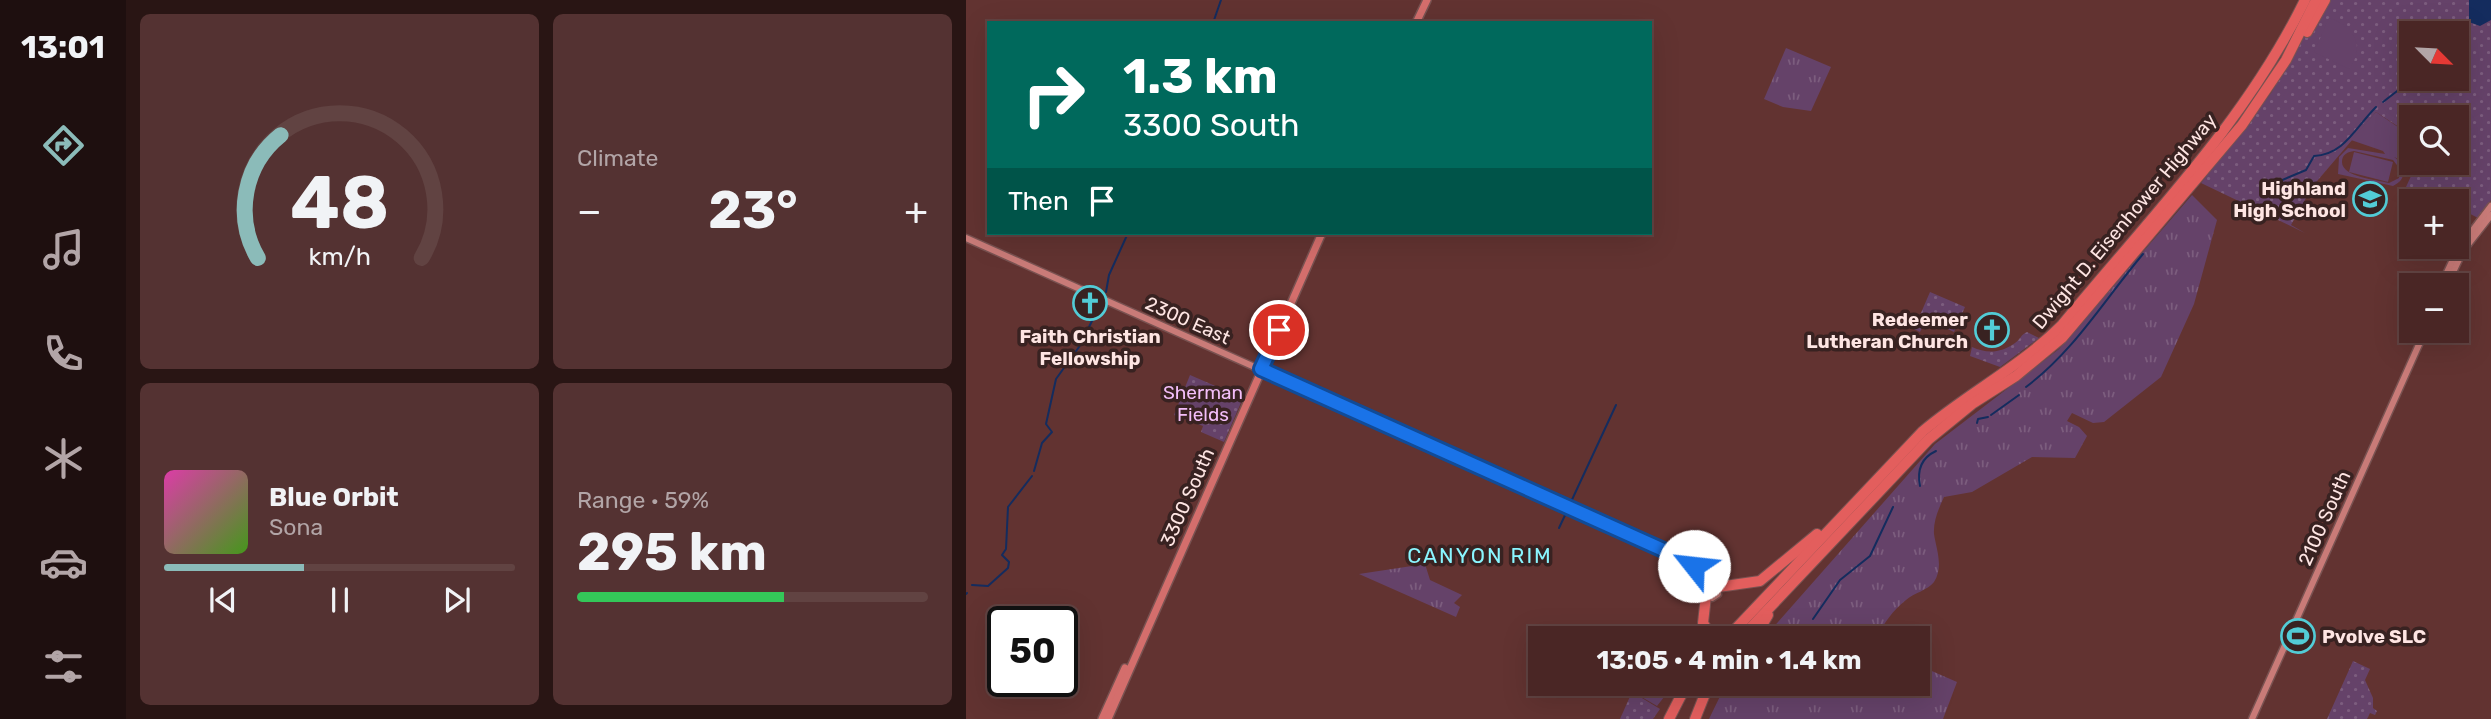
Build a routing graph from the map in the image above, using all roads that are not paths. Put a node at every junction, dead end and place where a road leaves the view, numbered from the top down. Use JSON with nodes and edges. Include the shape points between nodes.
{"nodes":[{"id":1,"x":1427,"y":0,"type":"edge"},
{"id":2,"x":2305,"y":0,"type":"edge"},
{"id":3,"x":2316,"y":0,"type":"edge"},
{"id":4,"x":2325,"y":0,"type":"edge"},
{"id":5,"x":1417,"y":21,"type":"edge"},
{"id":6,"x":2286,"y":60,"type":"junction"},
{"id":7,"x":2491,"y":206,"type":"edge"},
{"id":8,"x":2491,"y":215,"type":"edge"},
{"id":9,"x":1321,"y":235,"type":"edge"},
{"id":10,"x":966,"y":238,"type":"edge"},
{"id":11,"x":2447,"y":273,"type":"edge"},
{"id":12,"x":2452,"y":273,"type":"edge"},
{"id":13,"x":2421,"y":343,"type":"edge"},
{"id":14,"x":1261,"y":369,"type":"junction"},
{"id":15,"x":2012,"y":374,"type":"junction"},
{"id":16,"x":1993,"y":386,"type":"junction"},
{"id":17,"x":1852,"y":505,"type":"junction"},
{"id":18,"x":1711,"y":586,"type":"junction"},
{"id":19,"x":1783,"y":590,"type":"junction"},
{"id":20,"x":1149,"y":620,"type":"junction"},
{"id":21,"x":1705,"y":626,"type":"edge"},
{"id":22,"x":1738,"y":626,"type":"edge"},
{"id":23,"x":1751,"y":626,"type":"edge"},
{"id":24,"x":1762,"y":626,"type":"edge"},
{"id":25,"x":1680,"y":696,"type":"edge"},
{"id":26,"x":1703,"y":696,"type":"edge"},
{"id":27,"x":1102,"y":719,"type":"edge"},
{"id":28,"x":1108,"y":719,"type":"edge"},
{"id":29,"x":1667,"y":719,"type":"edge"},
{"id":30,"x":1694,"y":719,"type":"edge"},
{"id":31,"x":2252,"y":719,"type":"edge"}],
"edges":[{"from":1,"to":5,"type":"main road"},
{"from":2,"to":15,"type":"highway","name":"Dwight D. Eisenhower Highway","via":[[2260,82],[2217,139],[2062,325]]},
{"from":3,"to":6,"type":"highway","name":"Dwight D. Eisenhower Highway"},
{"from":4,"to":6,"type":"highway"},
{"from":6,"to":15,"type":"highway","name":"Dwight D. Eisenhower Highway","via":[[2242,125],[2076,322]]},
{"from":7,"to":11,"type":"main road","via":[[2460,246]]},
{"from":8,"to":12,"type":"main road"},
{"from":9,"to":14,"type":"main road","name":"3300 South"},
{"from":10,"to":14,"type":"main road","name":"2300 East"},
{"from":13,"to":31,"type":"main road","name":"2100 South"},
{"from":14,"to":18,"type":"main road","name":"2300 East","via":[[1684,559]]},
{"from":14,"to":20,"type":"main road","name":"3300 South"},
{"from":15,"to":16,"type":"highway","name":"Dwight D. Eisenhower Highway"},
{"from":16,"to":17,"type":"highway","name":"Dwight D. Eisenhower Highway","via":[[1954,405],[1923,431]]},
{"from":16,"to":19,"type":"highway","name":"Dwight D. Eisenhower Highway","via":[[1929,439]]},
{"from":17,"to":18,"type":"highway","via":[[1771,575],[1760,581]]},
{"from":17,"to":22,"type":"highway","name":"Dwight D. Eisenhower Highway"},
{"from":18,"to":21,"type":"highway"},
{"from":19,"to":23,"type":"highway","name":"Dwight D. Eisenhower Highway"},
{"from":19,"to":24,"type":"highway"},
{"from":20,"to":27,"type":"main road","name":"3300 South"},
{"from":20,"to":28,"type":"main road","name":"3300 South"},
{"from":25,"to":29,"type":"highway"},
{"from":26,"to":30,"type":"highway"}]}
